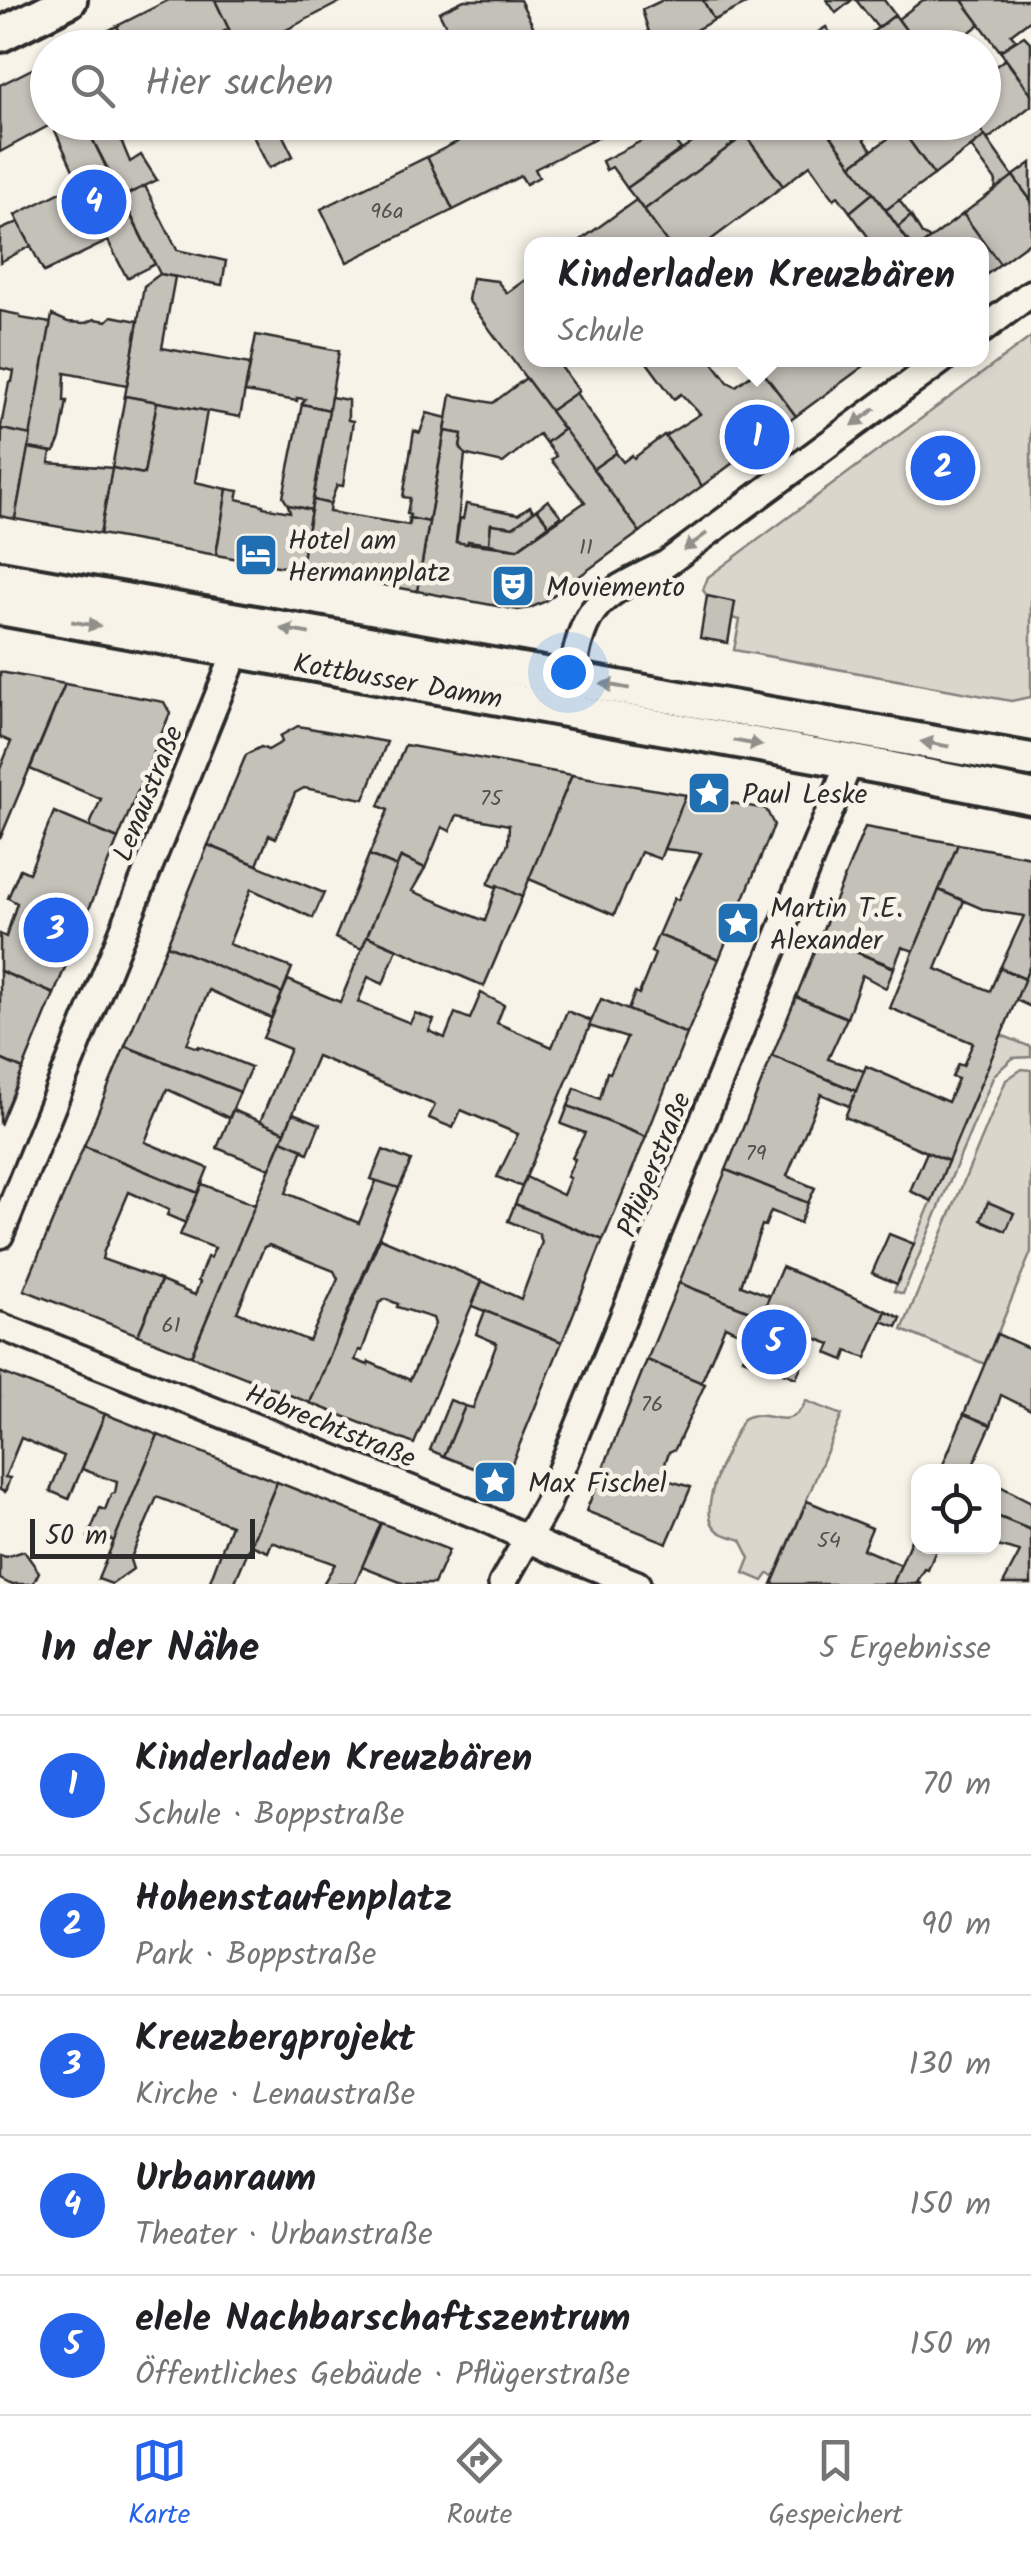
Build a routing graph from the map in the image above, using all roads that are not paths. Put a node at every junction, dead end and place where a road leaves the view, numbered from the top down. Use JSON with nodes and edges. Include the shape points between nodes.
{"nodes":[{"id":1,"x":70,"y":0,"type":"edge"},
{"id":2,"x":0,"y":35,"type":"edge"},
{"id":3,"x":1031,"y":294,"type":"edge"},
{"id":4,"x":989,"y":325,"type":"edge"},
{"id":5,"x":933,"y":367,"type":"edge"},
{"id":6,"x":0,"y":578,"type":"edge"},
{"id":7,"x":0,"y":608,"type":"edge"},
{"id":8,"x":236,"y":652,"type":"junction"},
{"id":9,"x":569,"y":695,"type":"junction"},
{"id":10,"x":1031,"y":760,"type":"edge"},
{"id":11,"x":850,"y":761,"type":"junction"},
{"id":12,"x":1031,"y":797,"type":"edge"},
{"id":13,"x":0,"y":1235,"type":"edge"},
{"id":14,"x":0,"y":1326,"type":"edge"},
{"id":15,"x":526,"y":1538,"type":"junction"},
{"id":16,"x":502,"y":1584,"type":"edge"},
{"id":17,"x":637,"y":1584,"type":"edge"}],
"edges":[{"from":1,"to":2,"type":"main road"},
{"from":3,"to":4,"type":"street"},
{"from":5,"to":9,"type":"street","one_way":true,"via":[[666,564],[596,605],[581,630]]},
{"from":9,"to":6,"type":"main road","name":"Kottbusser Damm","one_way":true},
{"from":7,"to":8,"type":"main road","name":"Kottbusser Damm","one_way":true},
{"from":8,"to":9,"type":"main road","name":"Kottbusser Damm"},
{"from":8,"to":13,"type":"street","name":"Lenaustraße"},
{"from":10,"to":9,"type":"main road","name":"Kottbusser Damm","one_way":true},
{"from":9,"to":11,"type":"main road","name":"Kottbusser Damm","one_way":true},
{"from":11,"to":12,"type":"main road","name":"Kottbusser Damm"},
{"from":11,"to":15,"type":"street","name":"Pflügerstraße","via":[[546,1504]]},
{"from":14,"to":15,"type":"street","name":"Hobrechtstraße"},
{"from":15,"to":16,"type":"street","name":"Pflügerstraße"},
{"from":15,"to":17,"type":"street","name":"Hobrechtstraße"}]}
